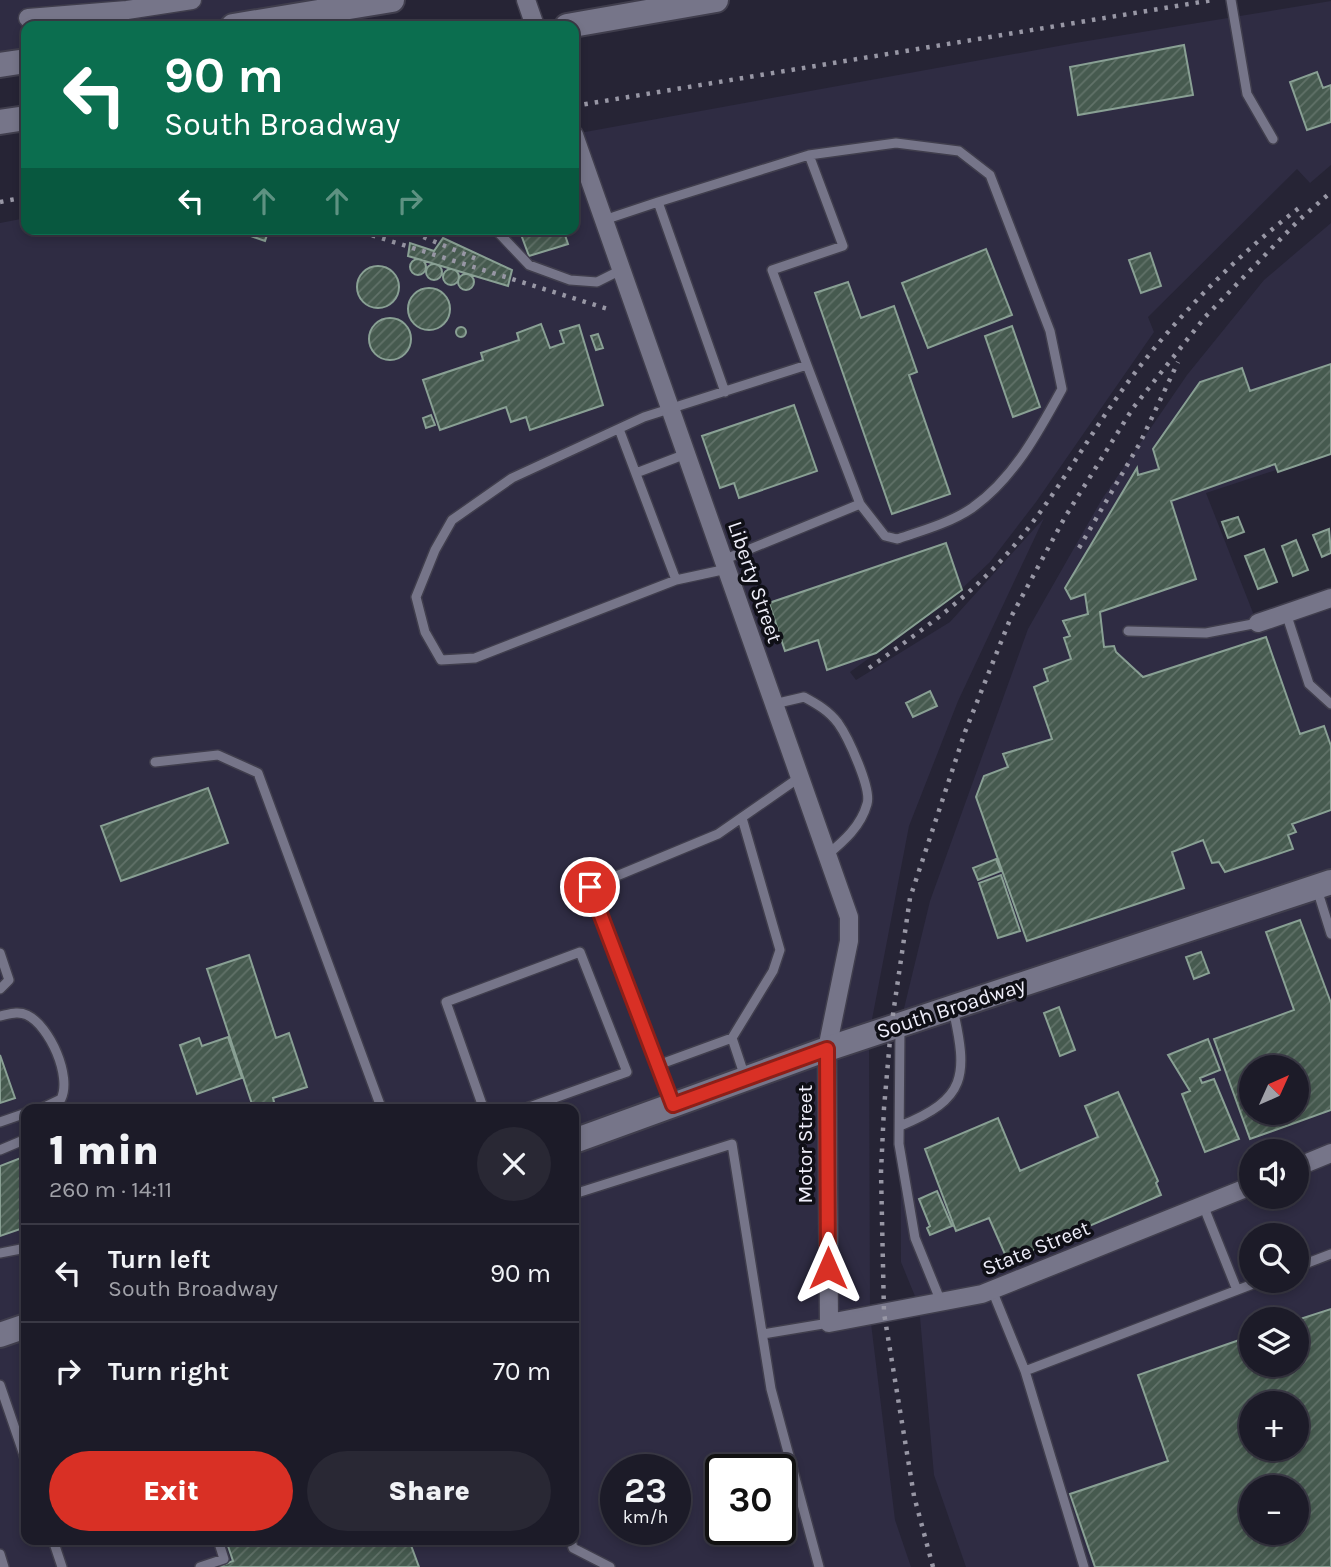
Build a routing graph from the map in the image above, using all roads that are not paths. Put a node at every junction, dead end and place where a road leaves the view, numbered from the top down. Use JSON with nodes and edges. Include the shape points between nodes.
{"nodes":[{"id":1,"x":22,"y":0,"type":"edge"},
{"id":2,"x":192,"y":0,"type":"edge"},
{"id":3,"x":392,"y":0,"type":"edge"},
{"id":4,"x":526,"y":0,"type":"edge"},
{"id":5,"x":716,"y":0,"type":"edge"},
{"id":6,"x":1231,"y":0,"type":"edge"},
{"id":7,"x":29,"y":21,"type":"edge"},
{"id":8,"x":37,"y":21,"type":"edge"},
{"id":9,"x":264,"y":21,"type":"edge"},
{"id":10,"x":534,"y":21,"type":"edge"},
{"id":11,"x":579,"y":24,"type":"edge"},
{"id":12,"x":21,"y":62,"type":"edge"},
{"id":13,"x":0,"y":65,"type":"edge"},
{"id":14,"x":21,"y":119,"type":"edge"},
{"id":15,"x":0,"y":122,"type":"edge"},
{"id":16,"x":1273,"y":139,"type":"dead end"},
{"id":17,"x":579,"y":149,"type":"edge"},
{"id":18,"x":809,"y":155,"type":"junction"},
{"id":19,"x":658,"y":202,"type":"junction"},
{"id":20,"x":604,"y":220,"type":"junction"},
{"id":21,"x":501,"y":235,"type":"edge"},
{"id":22,"x":621,"y":270,"type":"junction"},
{"id":23,"x":807,"y":365,"type":"junction"},
{"id":24,"x":725,"y":392,"type":"junction"},
{"id":25,"x":671,"y":411,"type":"junction"},
{"id":26,"x":619,"y":429,"type":"junction"},
{"id":27,"x":686,"y":454,"type":"junction"},
{"id":28,"x":636,"y":473,"type":"junction"},
{"id":29,"x":860,"y":504,"type":"junction"},
{"id":30,"x":725,"y":565,"type":"junction"},
{"id":31,"x":676,"y":580,"type":"junction"},
{"id":32,"x":1331,"y":598,"type":"edge"},
{"id":33,"x":1286,"y":614,"type":"junction"},
{"id":34,"x":1258,"y":623,"type":"joint"},
{"id":35,"x":1128,"y":631,"type":"dead end"},
{"id":36,"x":774,"y":704,"type":"junction"},
{"id":37,"x":1331,"y":704,"type":"edge"},
{"id":38,"x":155,"y":762,"type":"dead end"},
{"id":39,"x":800,"y":777,"type":"junction"},
{"id":40,"x":742,"y":818,"type":"junction"},
{"id":41,"x":827,"y":855,"type":"junction"},
{"id":42,"x":1324,"y":884,"type":"edge"},
{"id":43,"x":1331,"y":934,"type":"edge"},
{"id":44,"x":0,"y":953,"type":"edge"},
{"id":45,"x":0,"y":989,"type":"edge"},
{"id":46,"x":953,"y":1007,"type":"junction"},
{"id":47,"x":0,"y":1016,"type":"edge"},
{"id":48,"x":900,"y":1025,"type":"junction"},
{"id":49,"x":732,"y":1038,"type":"junction"},
{"id":50,"x":827,"y":1049,"type":"junction"},
{"id":51,"x":658,"y":1065,"type":"junction"},
{"id":52,"x":745,"y":1079,"type":"junction"},
{"id":53,"x":51,"y":1104,"type":"edge"},
{"id":54,"x":380,"y":1104,"type":"edge"},
{"id":55,"x":482,"y":1104,"type":"edge"},
{"id":56,"x":538,"y":1104,"type":"edge"},
{"id":57,"x":673,"y":1105,"type":"junction"},
{"id":58,"x":21,"y":1115,"type":"edge"},
{"id":59,"x":0,"y":1122,"type":"edge"},
{"id":60,"x":900,"y":1126,"type":"junction"},
{"id":61,"x":579,"y":1139,"type":"edge"},
{"id":62,"x":21,"y":1141,"type":"edge"},
{"id":63,"x":0,"y":1150,"type":"edge"},
{"id":64,"x":1331,"y":1153,"type":"edge"},
{"id":65,"x":1309,"y":1162,"type":"edge"},
{"id":66,"x":1239,"y":1191,"type":"edge"},
{"id":67,"x":579,"y":1192,"type":"edge"},
{"id":68,"x":1203,"y":1205,"type":"junction"},
{"id":69,"x":21,"y":1249,"type":"edge"},
{"id":70,"x":0,"y":1253,"type":"edge"},
{"id":71,"x":1331,"y":1254,"type":"edge"},
{"id":72,"x":1309,"y":1262,"type":"edge"},
{"id":73,"x":992,"y":1290,"type":"junction"},
{"id":74,"x":1237,"y":1290,"type":"joint"},
{"id":75,"x":941,"y":1302,"type":"junction"},
{"id":76,"x":829,"y":1323,"type":"junction"},
{"id":77,"x":21,"y":1328,"type":"edge"},
{"id":78,"x":762,"y":1334,"type":"junction"},
{"id":79,"x":0,"y":1335,"type":"edge"},
{"id":80,"x":1025,"y":1371,"type":"junction"},
{"id":81,"x":0,"y":1385,"type":"edge"},
{"id":82,"x":21,"y":1446,"type":"edge"},
{"id":83,"x":55,"y":1545,"type":"edge"},
{"id":84,"x":220,"y":1545,"type":"edge"},
{"id":85,"x":572,"y":1545,"type":"edge"},
{"id":86,"x":0,"y":1553,"type":"edge"},
{"id":87,"x":4,"y":1567,"type":"edge"},
{"id":88,"x":62,"y":1567,"type":"edge"},
{"id":89,"x":200,"y":1567,"type":"edge"},
{"id":90,"x":610,"y":1567,"type":"edge"},
{"id":91,"x":819,"y":1567,"type":"edge"},
{"id":92,"x":1083,"y":1567,"type":"edge"}],
"edges":[{"from":1,"to":7,"type":"street"},
{"from":2,"to":8,"type":"street"},
{"from":3,"to":9,"type":"street"},
{"from":4,"to":10,"type":"street"},
{"from":5,"to":11,"type":"street"},
{"from":6,"to":16,"type":"lane","via":[[1247,94]]},
{"from":12,"to":13,"type":"street"},
{"from":14,"to":15,"type":"street"},
{"from":17,"to":20,"type":"street","name":"Liberty Street"},
{"from":18,"to":19,"type":"lane"},
{"from":18,"to":23,"type":"lane","via":[[843,246],[772,270]]},
{"from":18,"to":29,"type":"lane","via":[[896,143],[959,151],[990,175],[1050,331],[1062,389],[1020,459],[971,509],[897,539],[885,536]]},
{"from":19,"to":20,"type":"lane"},
{"from":19,"to":24,"type":"lane"},
{"from":20,"to":22,"type":"street","name":"Liberty Street"},
{"from":21,"to":22,"type":"lane","via":[[529,265],[570,280],[597,282]]},
{"from":22,"to":25,"type":"street","name":"Liberty Street"},
{"from":23,"to":24,"type":"lane"},
{"from":23,"to":29,"type":"lane"},
{"from":24,"to":25,"type":"lane"},
{"from":25,"to":26,"type":"lane"},
{"from":25,"to":27,"type":"street","name":"Liberty Street"},
{"from":26,"to":28,"type":"lane"},
{"from":26,"to":31,"type":"lane","via":[[512,478],[452,520],[416,597],[425,632],[440,660],[475,658]]},
{"from":27,"to":28,"type":"lane"},
{"from":27,"to":30,"type":"street","name":"Liberty Street"},
{"from":28,"to":31,"type":"lane"},
{"from":29,"to":30,"type":"lane"},
{"from":30,"to":31,"type":"lane"},
{"from":30,"to":36,"type":"street","name":"Liberty Street"},
{"from":32,"to":33,"type":"street"},
{"from":33,"to":34,"type":"street"},
{"from":33,"to":37,"type":"lane","via":[[1309,684]]},
{"from":34,"to":35,"type":"lane","via":[[1206,633]]},
{"from":36,"to":39,"type":"street","name":"Liberty Street"},
{"from":36,"to":41,"type":"lane","via":[[804,697],[824,708],[840,724],[867,787],[868,802],[859,823]]},
{"from":38,"to":54,"type":"lane","via":[[218,755],[258,773]]},
{"from":39,"to":40,"type":"lane"},
{"from":39,"to":41,"type":"street","name":"Liberty Street"},
{"from":40,"to":49,"type":"lane","via":[[780,950],[773,971]]},
{"from":40,"to":51,"type":"lane","via":[[718,834],[590,887]]},
{"from":41,"to":50,"type":"street","name":"Liberty Street","via":[[849,929]]},
{"from":42,"to":43,"type":"lane"},
{"from":42,"to":46,"type":"street","name":"South Broadway"},
{"from":44,"to":45,"type":"lane","via":[[9,980]]},
{"from":46,"to":48,"type":"street","name":"South Broadway"},
{"from":46,"to":60,"type":"lane","via":[[963,1052],[954,1090],[946,1102]]},
{"from":47,"to":53,"type":"lane","via":[[15,1012],[29,1016],[51,1043],[66,1079],[61,1099]]},
{"from":48,"to":50,"type":"street","name":"South Broadway"},
{"from":48,"to":60,"type":"lane"},
{"from":49,"to":51,"type":"lane"},
{"from":49,"to":52,"type":"lane"},
{"from":50,"to":52,"type":"street","name":"South Broadway"},
{"from":50,"to":76,"type":"street","name":"Motor Street"},
{"from":51,"to":57,"type":"lane"},
{"from":52,"to":57,"type":"street","name":"South Broadway"},
{"from":55,"to":56,"type":"lane","via":[[446,1002],[580,952],[627,1072]]},
{"from":57,"to":61,"type":"street","name":"South Broadway"},
{"from":58,"to":59,"type":"lane"},
{"from":60,"to":75,"type":"lane","via":[[915,1238]]},
{"from":62,"to":63,"type":"lane"},
{"from":64,"to":65,"type":"street"},
{"from":66,"to":68,"type":"street","name":"State Street"},
{"from":67,"to":78,"type":"lane","via":[[732,1144]]},
{"from":68,"to":73,"type":"street","name":"State Street"},
{"from":68,"to":74,"type":"lane"},
{"from":69,"to":70,"type":"lane"},
{"from":71,"to":72,"type":"lane"},
{"from":73,"to":75,"type":"street","name":"State Street"},
{"from":73,"to":80,"type":"lane"},
{"from":74,"to":80,"type":"lane"},
{"from":75,"to":76,"type":"street","name":"State Street"},
{"from":76,"to":78,"type":"lane"},
{"from":77,"to":79,"type":"street"},
{"from":78,"to":91,"type":"lane","via":[[771,1389]]},
{"from":80,"to":92,"type":"lane"},
{"from":81,"to":82,"type":"lane"},
{"from":83,"to":88,"type":"lane"},
{"from":84,"to":89,"type":"lane","via":[[225,1559]]},
{"from":85,"to":90,"type":"lane"},
{"from":86,"to":87,"type":"lane"}]}
